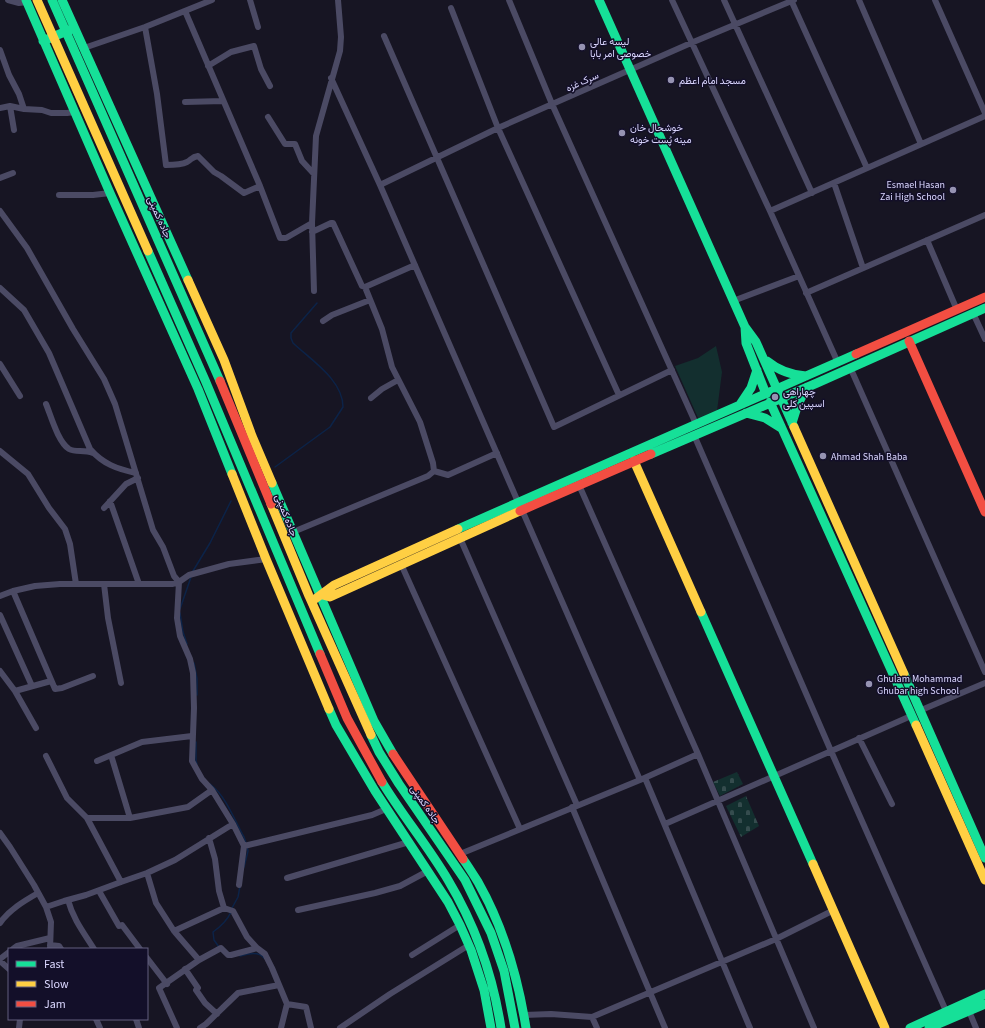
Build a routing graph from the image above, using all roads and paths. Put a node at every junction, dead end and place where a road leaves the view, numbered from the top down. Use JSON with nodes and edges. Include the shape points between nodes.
{"nodes":[{"id":1,"x":8,"y":0,"type":"edge"},
{"id":2,"x":37,"y":0,"type":"edge"},
{"id":3,"x":52,"y":0,"type":"edge"},
{"id":4,"x":62,"y":0,"type":"edge"},
{"id":5,"x":212,"y":0,"type":"edge"},
{"id":6,"x":250,"y":0,"type":"edge"},
{"id":7,"x":338,"y":0,"type":"edge"},
{"id":8,"x":509,"y":0,"type":"edge"},
{"id":9,"x":599,"y":0,"type":"edge"},
{"id":10,"x":672,"y":0,"type":"edge"},
{"id":11,"x":724,"y":0,"type":"edge"},
{"id":12,"x":792,"y":0,"type":"edge"},
{"id":13,"x":859,"y":0,"type":"edge"},
{"id":14,"x":934,"y":0,"type":"edge"},
{"id":15,"x":26,"y":1,"type":"edge"},
{"id":16,"x":451,"y":8,"type":"dead end"},
{"id":17,"x":185,"y":11,"type":"junction"},
{"id":18,"x":735,"y":25,"type":"junction"},
{"id":19,"x":145,"y":27,"type":"junction"},
{"id":20,"x":258,"y":27,"type":"dead end"},
{"id":21,"x":70,"y":29,"type":"junction"},
{"id":22,"x":53,"y":36,"type":"junction"},
{"id":23,"x":384,"y":36,"type":"dead end"},
{"id":24,"x":43,"y":41,"type":"junction"},
{"id":25,"x":691,"y":43,"type":"junction"},
{"id":26,"x":84,"y":48,"type":"junction"},
{"id":27,"x":0,"y":50,"type":"edge"},
{"id":28,"x":208,"y":66,"type":"junction"},
{"id":29,"x":630,"y":70,"type":"junction"},
{"id":30,"x":332,"y":78,"type":"junction"},
{"id":31,"x":270,"y":86,"type":"dead end"},
{"id":32,"x":223,"y":101,"type":"junction"},
{"id":33,"x":185,"y":102,"type":"dead end"},
{"id":34,"x":552,"y":104,"type":"junction"},
{"id":35,"x":10,"y":106,"type":"junction"},
{"id":36,"x":0,"y":108,"type":"edge"},
{"id":37,"x":24,"y":109,"type":"junction"},
{"id":38,"x":74,"y":112,"type":"junction"},
{"id":39,"x":985,"y":113,"type":"edge"},
{"id":40,"x":985,"y":116,"type":"edge"},
{"id":41,"x":268,"y":117,"type":"dead end"},
{"id":42,"x":498,"y":128,"type":"junction"},
{"id":43,"x":14,"y":130,"type":"dead end"},
{"id":44,"x":921,"y":144,"type":"junction"},
{"id":45,"x":437,"y":158,"type":"junction"},
{"id":46,"x":867,"y":168,"type":"junction"},
{"id":47,"x":13,"y":173,"type":"dead end"},
{"id":48,"x":314,"y":174,"type":"junction"},
{"id":49,"x":0,"y":178,"type":"edge"},
{"id":50,"x":834,"y":183,"type":"junction"},
{"id":51,"x":380,"y":185,"type":"junction"},
{"id":52,"x":260,"y":186,"type":"junction"},
{"id":53,"x":110,"y":192,"type":"junction"},
{"id":54,"x":812,"y":192,"type":"junction"},
{"id":55,"x":59,"y":195,"type":"dead end"},
{"id":56,"x":0,"y":211,"type":"edge"},
{"id":57,"x":770,"y":211,"type":"junction"},
{"id":58,"x":984,"y":215,"type":"edge"},
{"id":59,"x":312,"y":223,"type":"junction"},
{"id":60,"x":985,"y":223,"type":"edge"},
{"id":61,"x":312,"y":232,"type":"junction"},
{"id":62,"x":927,"y":240,"type":"junction"},
{"id":63,"x":415,"y":265,"type":"junction"},
{"id":64,"x":863,"y":268,"type":"junction"},
{"id":65,"x":799,"y":276,"type":"junction"},
{"id":66,"x":365,"y":287,"type":"junction"},
{"id":67,"x":0,"y":288,"type":"edge"},
{"id":68,"x":314,"y":291,"type":"dead end"},
{"id":69,"x":806,"y":293,"type":"junction"},
{"id":70,"x":985,"y":297,"type":"edge"},
{"id":71,"x":370,"y":300,"type":"junction"},
{"id":72,"x":733,"y":301,"type":"junction"},
{"id":73,"x":985,"y":308,"type":"edge"},
{"id":74,"x":957,"y":310,"type":"junction"},
{"id":75,"x":973,"y":313,"type":"junction"},
{"id":76,"x":323,"y":321,"type":"dead end"},
{"id":77,"x":745,"y":328,"type":"junction"},
{"id":78,"x":985,"y":339,"type":"edge"},
{"id":79,"x":909,"y":342,"type":"junction"},
{"id":80,"x":765,"y":360,"type":"junction"},
{"id":81,"x":838,"y":363,"type":"junction"},
{"id":82,"x":0,"y":364,"type":"edge"},
{"id":83,"x":850,"y":367,"type":"junction"},
{"id":84,"x":672,"y":370,"type":"junction"},
{"id":85,"x":757,"y":370,"type":"junction"},
{"id":86,"x":808,"y":376,"type":"junction"},
{"id":87,"x":398,"y":380,"type":"junction"},
{"id":88,"x":807,"y":387,"type":"junction"},
{"id":89,"x":780,"y":393,"type":"junction"},
{"id":90,"x":619,"y":395,"type":"junction"},
{"id":91,"x":20,"y":396,"type":"dead end"},
{"id":92,"x":371,"y":398,"type":"dead end"},
{"id":93,"x":768,"y":398,"type":"junction"},
{"id":94,"x":46,"y":404,"type":"dead end"},
{"id":95,"x":739,"y":406,"type":"junction"},
{"id":96,"x":746,"y":413,"type":"junction"},
{"id":97,"x":792,"y":423,"type":"junction"},
{"id":98,"x":696,"y":424,"type":"junction"},
{"id":99,"x":782,"y":429,"type":"junction"},
{"id":100,"x":694,"y":435,"type":"junction"},
{"id":101,"x":0,"y":452,"type":"edge"},
{"id":102,"x":497,"y":452,"type":"junction"},
{"id":103,"x":93,"y":453,"type":"junction"},
{"id":104,"x":634,"y":461,"type":"junction"},
{"id":105,"x":434,"y":471,"type":"junction"},
{"id":106,"x":136,"y":476,"type":"junction"},
{"id":107,"x":579,"y":485,"type":"junction"},
{"id":108,"x":562,"y":488,"type":"junction"},
{"id":109,"x":110,"y":501,"type":"junction"},
{"id":110,"x":520,"y":506,"type":"junction"},
{"id":111,"x":104,"y":508,"type":"dead end"},
{"id":112,"x":985,"y":512,"type":"edge"},
{"id":113,"x":475,"y":527,"type":"junction"},
{"id":114,"x":293,"y":532,"type":"junction"},
{"id":115,"x":460,"y":538,"type":"junction"},
{"id":116,"x":266,"y":559,"type":"junction"},
{"id":117,"x":401,"y":564,"type":"junction"},
{"id":118,"x":179,"y":582,"type":"junction"},
{"id":119,"x":76,"y":584,"type":"junction"},
{"id":120,"x":104,"y":584,"type":"junction"},
{"id":121,"x":139,"y":584,"type":"junction"},
{"id":122,"x":13,"y":591,"type":"junction"},
{"id":123,"x":0,"y":596,"type":"edge"},
{"id":124,"x":318,"y":598,"type":"junction"},
{"id":125,"x":300,"y":606,"type":"junction"},
{"id":126,"x":288,"y":611,"type":"junction"},
{"id":127,"x":0,"y":615,"type":"edge"},
{"id":128,"x":894,"y":665,"type":"junction"},
{"id":129,"x":0,"y":671,"type":"edge"},
{"id":130,"x":985,"y":672,"type":"edge"},
{"id":131,"x":93,"y":676,"type":"dead end"},
{"id":132,"x":51,"y":681,"type":"junction"},
{"id":133,"x":121,"y":683,"type":"dead end"},
{"id":134,"x":985,"y":684,"type":"edge"},
{"id":135,"x":32,"y":686,"type":"junction"},
{"id":136,"x":14,"y":691,"type":"junction"},
{"id":137,"x":915,"y":713,"type":"junction"},
{"id":138,"x":36,"y":728,"type":"dead end"},
{"id":139,"x":192,"y":736,"type":"junction"},
{"id":140,"x":859,"y":738,"type":"junction"},
{"id":141,"x":831,"y":751,"type":"junction"},
{"id":142,"x":698,"y":754,"type":"junction"},
{"id":143,"x":111,"y":755,"type":"junction"},
{"id":144,"x":46,"y":756,"type":"dead end"},
{"id":145,"x":98,"y":761,"type":"dead end"},
{"id":146,"x":941,"y":771,"type":"junction"},
{"id":147,"x":773,"y":776,"type":"junction"},
{"id":148,"x":642,"y":779,"type":"junction"},
{"id":149,"x":212,"y":790,"type":"junction"},
{"id":150,"x":717,"y":801,"type":"junction"},
{"id":151,"x":892,"y":804,"type":"dead end"},
{"id":152,"x":575,"y":806,"type":"junction"},
{"id":153,"x":386,"y":809,"type":"junction"},
{"id":154,"x":87,"y":818,"type":"junction"},
{"id":155,"x":130,"y":818,"type":"junction"},
{"id":156,"x":233,"y":824,"type":"junction"},
{"id":157,"x":665,"y":824,"type":"junction"},
{"id":158,"x":520,"y":829,"type":"junction"},
{"id":159,"x":0,"y":833,"type":"edge"},
{"id":160,"x":208,"y":838,"type":"junction"},
{"id":161,"x":409,"y":842,"type":"junction"},
{"id":162,"x":244,"y":846,"type":"junction"},
{"id":163,"x":460,"y":854,"type":"junction"},
{"id":164,"x":985,"y":858,"type":"edge"},
{"id":165,"x":428,"y":871,"type":"junction"},
{"id":166,"x":147,"y":873,"type":"junction"},
{"id":167,"x":287,"y":878,"type":"dead end"},
{"id":168,"x":985,"y":880,"type":"edge"},
{"id":169,"x":121,"y":882,"type":"junction"},
{"id":170,"x":239,"y":884,"type":"dead end"},
{"id":171,"x":99,"y":891,"type":"junction"},
{"id":172,"x":38,"y":894,"type":"junction"},
{"id":173,"x":68,"y":900,"type":"junction"},
{"id":174,"x":46,"y":907,"type":"junction"},
{"id":175,"x":224,"y":908,"type":"junction"},
{"id":176,"x":298,"y":910,"type":"dead end"},
{"id":177,"x":832,"y":911,"type":"junction"},
{"id":178,"x":0,"y":923,"type":"edge"},
{"id":179,"x":460,"y":925,"type":"junction"},
{"id":180,"x":174,"y":931,"type":"junction"},
{"id":181,"x":496,"y":931,"type":"junction"},
{"id":182,"x":50,"y":938,"type":"junction"},
{"id":183,"x":776,"y":939,"type":"junction"},
{"id":184,"x":469,"y":945,"type":"junction"},
{"id":185,"x":50,"y":947,"type":"edge"},
{"id":186,"x":14,"y":948,"type":"edge"},
{"id":187,"x":60,"y":948,"type":"edge"},
{"id":188,"x":93,"y":948,"type":"edge"},
{"id":189,"x":139,"y":948,"type":"edge"},
{"id":190,"x":257,"y":948,"type":"junction"},
{"id":191,"x":8,"y":953,"type":"edge"},
{"id":192,"x":412,"y":955,"type":"dead end"},
{"id":193,"x":148,"y":959,"type":"edge"},
{"id":194,"x":0,"y":960,"type":"edge"},
{"id":195,"x":199,"y":960,"type":"junction"},
{"id":196,"x":723,"y":962,"type":"junction"},
{"id":197,"x":8,"y":968,"type":"edge"},
{"id":198,"x":185,"y":969,"type":"junction"},
{"id":199,"x":167,"y":984,"type":"junction"},
{"id":200,"x":279,"y":985,"type":"junction"},
{"id":201,"x":651,"y":992,"type":"junction"},
{"id":202,"x":985,"y":994,"type":"edge"},
{"id":203,"x":520,"y":997,"type":"junction"},
{"id":204,"x":511,"y":1000,"type":"junction"},
{"id":205,"x":287,"y":1004,"type":"junction"},
{"id":206,"x":985,"y":1004,"type":"edge"},
{"id":207,"x":946,"y":1011,"type":"junction"},
{"id":208,"x":969,"y":1011,"type":"junction"},
{"id":209,"x":217,"y":1014,"type":"junction"},
{"id":210,"x":524,"y":1015,"type":"junction"},
{"id":211,"x":592,"y":1017,"type":"junction"},
{"id":212,"x":945,"y":1025,"type":"edge"},
{"id":213,"x":177,"y":1028,"type":"edge"},
{"id":214,"x":200,"y":1028,"type":"edge"},
{"id":215,"x":281,"y":1028,"type":"edge"},
{"id":216,"x":311,"y":1028,"type":"edge"},
{"id":217,"x":340,"y":1028,"type":"edge"},
{"id":218,"x":491,"y":1028,"type":"edge"},
{"id":219,"x":501,"y":1028,"type":"edge"},
{"id":220,"x":515,"y":1028,"type":"edge"},
{"id":221,"x":526,"y":1028,"type":"edge"},
{"id":222,"x":597,"y":1028,"type":"edge"},
{"id":223,"x":665,"y":1028,"type":"edge"},
{"id":224,"x":750,"y":1028,"type":"edge"},
{"id":225,"x":814,"y":1028,"type":"edge"},
{"id":226,"x":885,"y":1028,"type":"edge"},
{"id":227,"x":910,"y":1028,"type":"edge"},
{"id":228,"x":929,"y":1028,"type":"edge"},
{"id":229,"x":976,"y":1028,"type":"edge"}],
"edges":[{"from":1,"to":15,"type":"street","via":[[19,3]]},
{"from":2,"to":22,"type":"main road"},
{"from":3,"to":21,"type":"main road","name":"جاده کمپنی"},
{"from":4,"to":21,"type":"main road"},
{"from":5,"to":17,"type":"street"},
{"from":6,"to":20,"type":"street"},
{"from":7,"to":30,"type":"street","via":[[340,51]]},
{"from":8,"to":34,"type":"street"},
{"from":9,"to":29,"type":"main road"},
{"from":10,"to":25,"type":"street"},
{"from":11,"to":18,"type":"street"},
{"from":12,"to":18,"type":"street","name":"سرک غزه"},
{"from":12,"to":46,"type":"street"},
{"from":13,"to":44,"type":"street"},
{"from":14,"to":39,"type":"street"},
{"from":15,"to":24,"type":"main road"},
{"from":16,"to":42,"type":"street"},
{"from":17,"to":19,"type":"street"},
{"from":17,"to":28,"type":"street"},
{"from":18,"to":25,"type":"street","name":"سرک غزه"},
{"from":18,"to":54,"type":"street"},
{"from":19,"to":26,"type":"street"},
{"from":19,"to":52,"type":"street","via":[[166,165],[181,164],[198,156],[214,172],[244,193]]},
{"from":21,"to":22,"type":"main road"},
{"from":21,"to":26,"type":"main road"},
{"from":21,"to":124,"type":"main road","name":"جاده کمپنی","via":[[214,366]]},
{"from":22,"to":24,"type":"main road"},
{"from":22,"to":125,"type":"main road","via":[[205,380]]},
{"from":23,"to":45,"type":"street"},
{"from":24,"to":38,"type":"main road"},
{"from":25,"to":29,"type":"street","name":"سرک غزه"},
{"from":25,"to":57,"type":"street"},
{"from":26,"to":114,"type":"main road","via":[[224,360],[252,436]]},
{"from":27,"to":37,"type":"street"},
{"from":28,"to":31,"type":"street","via":[[231,52],[254,46]]},
{"from":28,"to":32,"type":"street"},
{"from":29,"to":34,"type":"street","name":"سرک غزه"},
{"from":29,"to":72,"type":"main road"},
{"from":30,"to":48,"type":"street","via":[[316,136]]},
{"from":30,"to":51,"type":"street"},
{"from":32,"to":33,"type":"street"},
{"from":32,"to":52,"type":"street"},
{"from":34,"to":42,"type":"street","name":"سرک غزه"},
{"from":34,"to":84,"type":"street"},
{"from":35,"to":36,"type":"street"},
{"from":35,"to":37,"type":"street"},
{"from":35,"to":43,"type":"street"},
{"from":37,"to":38,"type":"street","via":[[51,113]]},
{"from":38,"to":53,"type":"main road"},
{"from":40,"to":44,"type":"street"},
{"from":41,"to":48,"type":"street","via":[[285,144],[295,144],[302,161]]},
{"from":42,"to":45,"type":"street","name":"سرک غزه"},
{"from":42,"to":90,"type":"street"},
{"from":44,"to":46,"type":"street"},
{"from":45,"to":51,"type":"street","name":"سرک غزه"},
{"from":45,"to":90,"type":"street","via":[[554,427]]},
{"from":46,"to":50,"type":"street"},
{"from":47,"to":49,"type":"street"},
{"from":48,"to":59,"type":"street"},
{"from":50,"to":54,"type":"street"},
{"from":50,"to":64,"type":"street"},
{"from":51,"to":63,"type":"street"},
{"from":52,"to":59,"type":"street","via":[[280,238],[286,238]]},
{"from":53,"to":55,"type":"street"},
{"from":53,"to":116,"type":"main road","via":[[198,389]]},
{"from":54,"to":57,"type":"street"},
{"from":56,"to":106,"type":"street","via":[[27,248],[104,379],[116,404]]},
{"from":57,"to":65,"type":"street"},
{"from":58,"to":60,"type":"street"},
{"from":58,"to":62,"type":"street"},
{"from":59,"to":61,"type":"street"},
{"from":61,"to":66,"type":"street","via":[[333,223],[362,286]]},
{"from":61,"to":68,"type":"street"},
{"from":62,"to":64,"type":"street"},
{"from":62,"to":74,"type":"street"},
{"from":63,"to":66,"type":"street"},
{"from":63,"to":102,"type":"street"},
{"from":64,"to":69,"type":"street"},
{"from":65,"to":69,"type":"street"},
{"from":65,"to":72,"type":"street"},
{"from":66,"to":71,"type":"street"},
{"from":67,"to":103,"type":"street","via":[[24,310],[48,353]]},
{"from":69,"to":81,"type":"street"},
{"from":70,"to":74,"type":"main road"},
{"from":71,"to":76,"type":"street"},
{"from":71,"to":87,"type":"street"},
{"from":72,"to":77,"type":"main road"},
{"from":73,"to":75,"type":"main road"},
{"from":74,"to":81,"type":"main road"},
{"from":75,"to":78,"type":"street"},
{"from":75,"to":79,"type":"main road"},
{"from":77,"to":80,"type":"main road"},
{"from":77,"to":85,"type":"main road","via":[[746,343]]},
{"from":79,"to":83,"type":"main road"},
{"from":79,"to":112,"type":"main road"},
{"from":80,"to":86,"type":"main road","via":[[774,368],[794,375]]},
{"from":80,"to":89,"type":"main road"},
{"from":81,"to":86,"type":"main road"},
{"from":82,"to":91,"type":"street"},
{"from":83,"to":88,"type":"main road"},
{"from":83,"to":130,"type":"street"},
{"from":84,"to":90,"type":"street"},
{"from":84,"to":98,"type":"street"},
{"from":85,"to":93,"type":"main road"},
{"from":85,"to":95,"type":"main road","via":[[753,385]]},
{"from":86,"to":89,"type":"main road"},
{"from":87,"to":92,"type":"street"},
{"from":87,"to":105,"type":"street","via":[[420,422]]},
{"from":88,"to":89,"type":"main road"},
{"from":88,"to":97,"type":"main road","via":[[801,396]]},
{"from":89,"to":93,"type":"main road"},
{"from":89,"to":97,"type":"main road"},
{"from":93,"to":95,"type":"main road"},
{"from":93,"to":96,"type":"main road"},
{"from":93,"to":99,"type":"main road"},
{"from":94,"to":103,"type":"street","via":[[61,442],[69,449]]},
{"from":95,"to":98,"type":"main road"},
{"from":96,"to":99,"type":"main road","via":[[774,421]]},
{"from":96,"to":100,"type":"main road"},
{"from":97,"to":128,"type":"main road"},
{"from":98,"to":108,"type":"main road"},
{"from":99,"to":128,"type":"main road"},
{"from":100,"to":104,"type":"main road"},
{"from":100,"to":141,"type":"street"},
{"from":101,"to":119,"type":"street","via":[[28,474],[65,529]]},
{"from":102,"to":105,"type":"street","via":[[448,475]]},
{"from":102,"to":110,"type":"street"},
{"from":103,"to":106,"type":"street","via":[[117,469]]},
{"from":104,"to":107,"type":"main road"},
{"from":104,"to":147,"type":"main road"},
{"from":105,"to":114,"type":"street","via":[[428,476]]},
{"from":106,"to":109,"type":"street"},
{"from":106,"to":118,"type":"street","via":[[153,530]]},
{"from":107,"to":108,"type":"main road"},
{"from":107,"to":142,"type":"street"},
{"from":108,"to":110,"type":"main road"},
{"from":109,"to":111,"type":"street"},
{"from":109,"to":121,"type":"street"},
{"from":110,"to":113,"type":"main road"},
{"from":110,"to":148,"type":"street"},
{"from":113,"to":115,"type":"main road"},
{"from":113,"to":124,"type":"main road","via":[[334,585]]},
{"from":114,"to":124,"type":"main road"},
{"from":115,"to":117,"type":"main road"},
{"from":115,"to":152,"type":"street"},
{"from":116,"to":118,"type":"street","via":[[229,564],[192,574]]},
{"from":116,"to":126,"type":"main road"},
{"from":117,"to":124,"type":"main road","via":[[330,597]]},
{"from":117,"to":158,"type":"street"},
{"from":118,"to":121,"type":"street"},
{"from":118,"to":139,"type":"street","via":[[177,618],[180,636],[190,659],[194,677]]},
{"from":119,"to":120,"type":"street"},
{"from":119,"to":122,"type":"street","via":[[35,586]]},
{"from":120,"to":121,"type":"street"},
{"from":120,"to":133,"type":"street"},
{"from":122,"to":123,"type":"street"},
{"from":122,"to":132,"type":"street"},
{"from":124,"to":125,"type":"main road"},
{"from":124,"to":163,"type":"main road","via":[[374,721],[392,753]]},
{"from":124,"to":181,"type":"main road","name":"جاده کمپنی","via":[[363,719],[379,752]]},
{"from":125,"to":126,"type":"main road"},
{"from":125,"to":219,"type":"main road","via":[[364,752],[464,909],[482,951],[496,999]]},
{"from":126,"to":153,"type":"main road","via":[[336,725]]},
{"from":127,"to":135,"type":"street"},
{"from":128,"to":137,"type":"main road"},
{"from":129,"to":136,"type":"street"},
{"from":131,"to":132,"type":"street","via":[[62,688],[55,688]]},
{"from":132,"to":135,"type":"street"},
{"from":134,"to":137,"type":"street"},
{"from":135,"to":136,"type":"street"},
{"from":136,"to":138,"type":"street"},
{"from":137,"to":140,"type":"street"},
{"from":137,"to":146,"type":"main road"},
{"from":139,"to":143,"type":"street","via":[[142,742]]},
{"from":139,"to":149,"type":"street","via":[[192,761]]},
{"from":140,"to":141,"type":"street"},
{"from":140,"to":151,"type":"street"},
{"from":141,"to":147,"type":"street"},
{"from":141,"to":207,"type":"street"},
{"from":142,"to":148,"type":"street"},
{"from":142,"to":150,"type":"street"},
{"from":143,"to":145,"type":"street"},
{"from":143,"to":155,"type":"street"},
{"from":144,"to":154,"type":"street","via":[[67,798]]},
{"from":146,"to":164,"type":"main road"},
{"from":146,"to":168,"type":"main road"},
{"from":147,"to":150,"type":"street"},
{"from":147,"to":177,"type":"main road"},
{"from":148,"to":152,"type":"street"},
{"from":148,"to":157,"type":"street"},
{"from":149,"to":155,"type":"street","via":[[188,807]]},
{"from":149,"to":156,"type":"street"},
{"from":150,"to":157,"type":"street"},
{"from":150,"to":183,"type":"street"},
{"from":152,"to":158,"type":"street"},
{"from":152,"to":201,"type":"street"},
{"from":153,"to":161,"type":"main road"},
{"from":153,"to":162,"type":"street","via":[[372,815]]},
{"from":154,"to":155,"type":"street"},
{"from":154,"to":169,"type":"street"},
{"from":156,"to":160,"type":"street"},
{"from":156,"to":162,"type":"street"},
{"from":157,"to":196,"type":"street"},
{"from":158,"to":163,"type":"street"},
{"from":159,"to":172,"type":"street"},
{"from":160,"to":166,"type":"street","via":[[175,860]]},
{"from":160,"to":175,"type":"street","via":[[215,858]]},
{"from":161,"to":165,"type":"main road"},
{"from":161,"to":167,"type":"street"},
{"from":162,"to":170,"type":"street"},
{"from":163,"to":181,"type":"main road","via":[[478,882]]},
{"from":165,"to":176,"type":"street","via":[[400,886]]},
{"from":165,"to":179,"type":"main road"},
{"from":166,"to":169,"type":"street"},
{"from":166,"to":180,"type":"street","via":[[156,903]]},
{"from":169,"to":171,"type":"street"},
{"from":171,"to":173,"type":"street"},
{"from":171,"to":189,"type":"street","via":[[119,926],[122,925]]},
{"from":172,"to":174,"type":"street"},
{"from":172,"to":178,"type":"street","via":[[4,917]]},
{"from":173,"to":174,"type":"street"},
{"from":173,"to":188,"type":"street","via":[[76,921]]},
{"from":174,"to":182,"type":"street","via":[[51,922]]},
{"from":175,"to":180,"type":"street"},
{"from":175,"to":190,"type":"street","via":[[233,911],[247,937]]},
{"from":177,"to":183,"type":"street"},
{"from":177,"to":226,"type":"main road"},
{"from":179,"to":184,"type":"main road"},
{"from":179,"to":192,"type":"street"},
{"from":180,"to":195,"type":"street"},
{"from":181,"to":203,"type":"main road"},
{"from":181,"to":204,"type":"main road","name":"جاده کمپنی"},
{"from":182,"to":185,"type":"street"},
{"from":182,"to":186,"type":"street"},
{"from":183,"to":196,"type":"street"},
{"from":183,"to":225,"type":"street"},
{"from":184,"to":217,"type":"street"},
{"from":184,"to":218,"type":"main road","via":[[484,990]]},
{"from":185,"to":187,"type":"street"},
{"from":190,"to":195,"type":"street","via":[[231,955],[218,950]]},
{"from":190,"to":200,"type":"street","via":[[265,954]]},
{"from":191,"to":194,"type":"street"},
{"from":193,"to":199,"type":"street"},
{"from":194,"to":197,"type":"street"},
{"from":195,"to":198,"type":"street"},
{"from":196,"to":201,"type":"street"},
{"from":196,"to":224,"type":"street"},
{"from":198,"to":199,"type":"street"},
{"from":198,"to":209,"type":"street","via":[[198,988],[196,990],[202,1000]]},
{"from":199,"to":213,"type":"street","via":[[158,988]]},
{"from":200,"to":205,"type":"street"},
{"from":200,"to":209,"type":"street","via":[[238,993]]},
{"from":201,"to":211,"type":"street"},
{"from":201,"to":223,"type":"street"},
{"from":202,"to":207,"type":"main road"},
{"from":203,"to":204,"type":"main road"},
{"from":203,"to":210,"type":"main road"},
{"from":204,"to":220,"type":"main road","name":"جاده کمپنی"},
{"from":205,"to":215,"type":"street"},
{"from":205,"to":216,"type":"street","via":[[306,1007]]},
{"from":206,"to":208,"type":"main road"},
{"from":207,"to":227,"type":"main road"},
{"from":208,"to":212,"type":"main road"},
{"from":208,"to":229,"type":"street"},
{"from":209,"to":214,"type":"street"},
{"from":210,"to":211,"type":"street"},
{"from":210,"to":221,"type":"main road"},
{"from":211,"to":222,"type":"street"},
{"from":212,"to":228,"type":"main road"}]}
